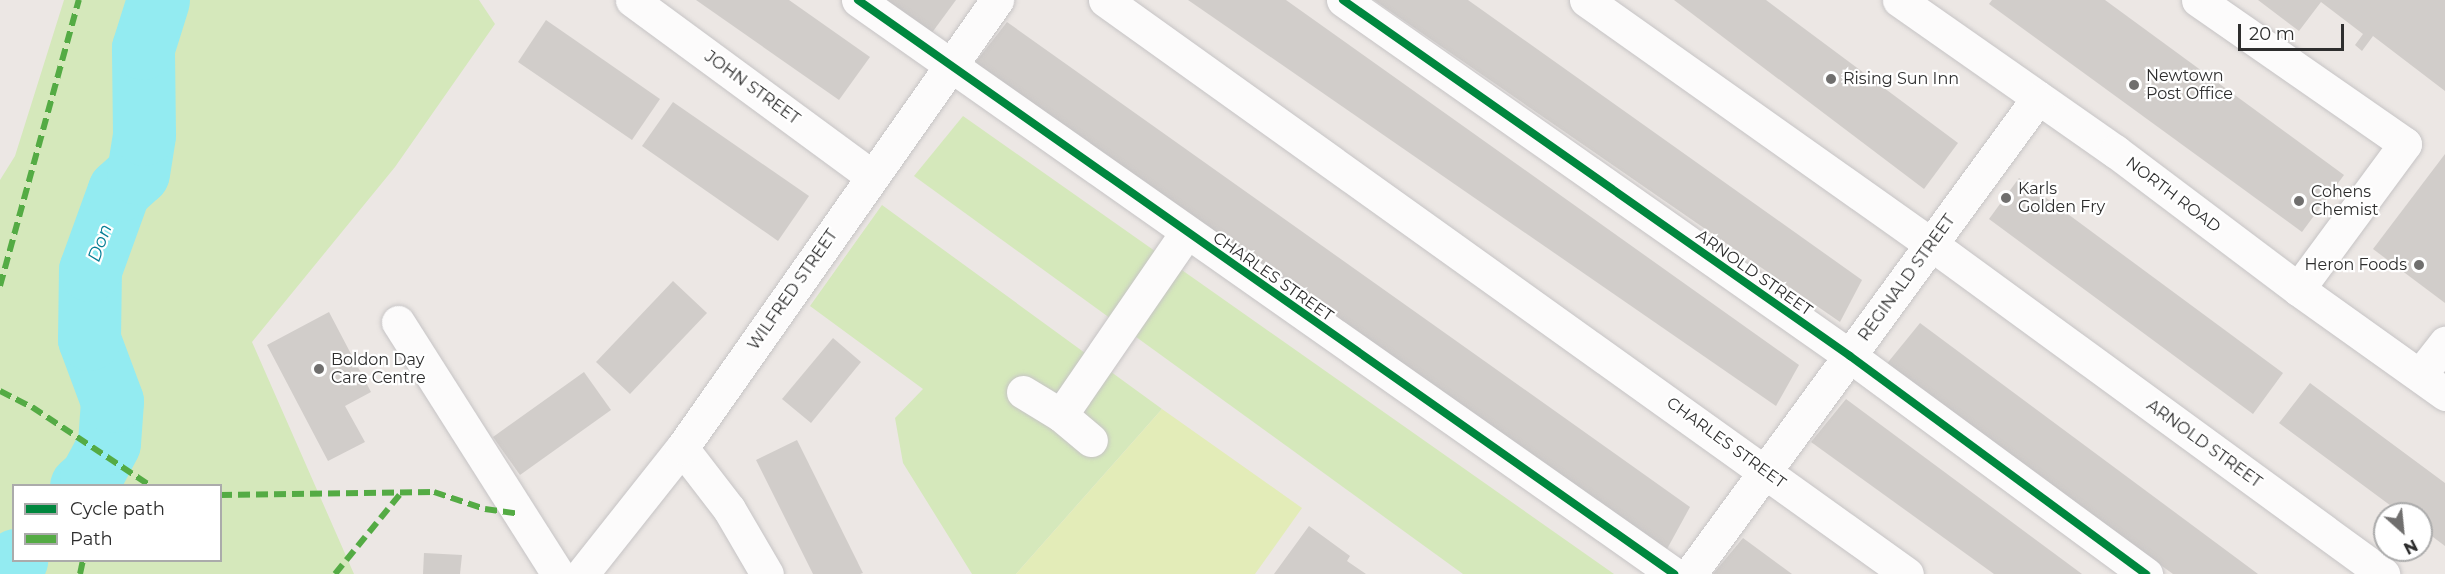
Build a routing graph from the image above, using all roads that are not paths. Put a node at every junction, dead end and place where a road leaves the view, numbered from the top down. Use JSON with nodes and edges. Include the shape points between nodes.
{"nodes":[{"id":1,"x":632,"y":0,"type":"edge"},
{"id":2,"x":858,"y":0,"type":"edge"},
{"id":3,"x":997,"y":0,"type":"edge"},
{"id":4,"x":1105,"y":0,"type":"edge"},
{"id":5,"x":1342,"y":0,"type":"edge"},
{"id":6,"x":1586,"y":0,"type":"edge"},
{"id":7,"x":1899,"y":0,"type":"edge"},
{"id":8,"x":2198,"y":0,"type":"edge"},
{"id":9,"x":1940,"y":11,"type":"edge"},
{"id":10,"x":949,"y":68,"type":"junction"},
{"id":11,"x":2038,"y":98,"type":"junction"},
{"id":12,"x":872,"y":176,"type":"junction"},
{"id":13,"x":1186,"y":233,"type":"junction"},
{"id":14,"x":1931,"y":244,"type":"junction"},
{"id":15,"x":2298,"y":289,"type":"junction"},
{"id":16,"x":398,"y":322,"type":"dead end"},
{"id":17,"x":2445,"y":343,"type":"edge"},
{"id":18,"x":1850,"y":356,"type":"junction"},
{"id":19,"x":2433,"y":384,"type":"edge"},
{"id":20,"x":1023,"y":392,"type":"dead end"},
{"id":21,"x":1061,"y":415,"type":"junction"},
{"id":22,"x":1091,"y":440,"type":"dead end"},
{"id":23,"x":682,"y":448,"type":"junction"},
{"id":24,"x":1766,"y":471,"type":"junction"},
{"id":25,"x":558,"y":574,"type":"edge"},
{"id":26,"x":582,"y":574,"type":"edge"},
{"id":27,"x":767,"y":574,"type":"edge"},
{"id":28,"x":1674,"y":574,"type":"edge"},
{"id":29,"x":1690,"y":574,"type":"edge"},
{"id":30,"x":1907,"y":574,"type":"edge"},
{"id":31,"x":2146,"y":574,"type":"edge"},
{"id":32,"x":2383,"y":574,"type":"edge"}],
"edges":[{"from":1,"to":12,"type":"street","name":"JOHN STREET"},
{"from":2,"to":10,"type":"street","name":"CHARLES STREET"},
{"from":3,"to":10,"type":"street","name":"WILFRED STREET"},
{"from":4,"to":24,"type":"street","name":"CHARLES STREET"},
{"from":5,"to":18,"type":"street","name":"ARNOLD STREET"},
{"from":6,"to":14,"type":"street","name":"ARNOLD STREET"},
{"from":7,"to":9,"type":"street","name":"NORTH ROAD"},
{"from":8,"to":15,"type":"street","via":[[2405,144]]},
{"from":9,"to":11,"type":"street","name":"NORTH ROAD"},
{"from":10,"to":12,"type":"street","name":"WILFRED STREET"},
{"from":10,"to":13,"type":"street","name":"CHARLES STREET"},
{"from":11,"to":14,"type":"street","name":"REGINALD STREET"},
{"from":11,"to":15,"type":"street","name":"NORTH ROAD"},
{"from":12,"to":23,"type":"street","name":"WILFRED STREET"},
{"from":13,"to":21,"type":"street"},
{"from":13,"to":28,"type":"street","name":"CHARLES STREET"},
{"from":14,"to":18,"type":"street","name":"REGINALD STREET"},
{"from":14,"to":32,"type":"street","name":"ARNOLD STREET"},
{"from":15,"to":19,"type":"street","name":"NORTH ROAD"},
{"from":16,"to":25,"type":"street"},
{"from":17,"to":19,"type":"street"},
{"from":18,"to":24,"type":"street","name":"REGINALD STREET"},
{"from":18,"to":31,"type":"street","name":"ARNOLD STREET"},
{"from":20,"to":21,"type":"street"},
{"from":21,"to":22,"type":"street"},
{"from":23,"to":26,"type":"street","name":"WILFRED STREET"},
{"from":23,"to":27,"type":"street","via":[[729,509]]},
{"from":24,"to":29,"type":"street","name":"REGINALD STREET"},
{"from":24,"to":30,"type":"street","name":"CHARLES STREET"}]}
